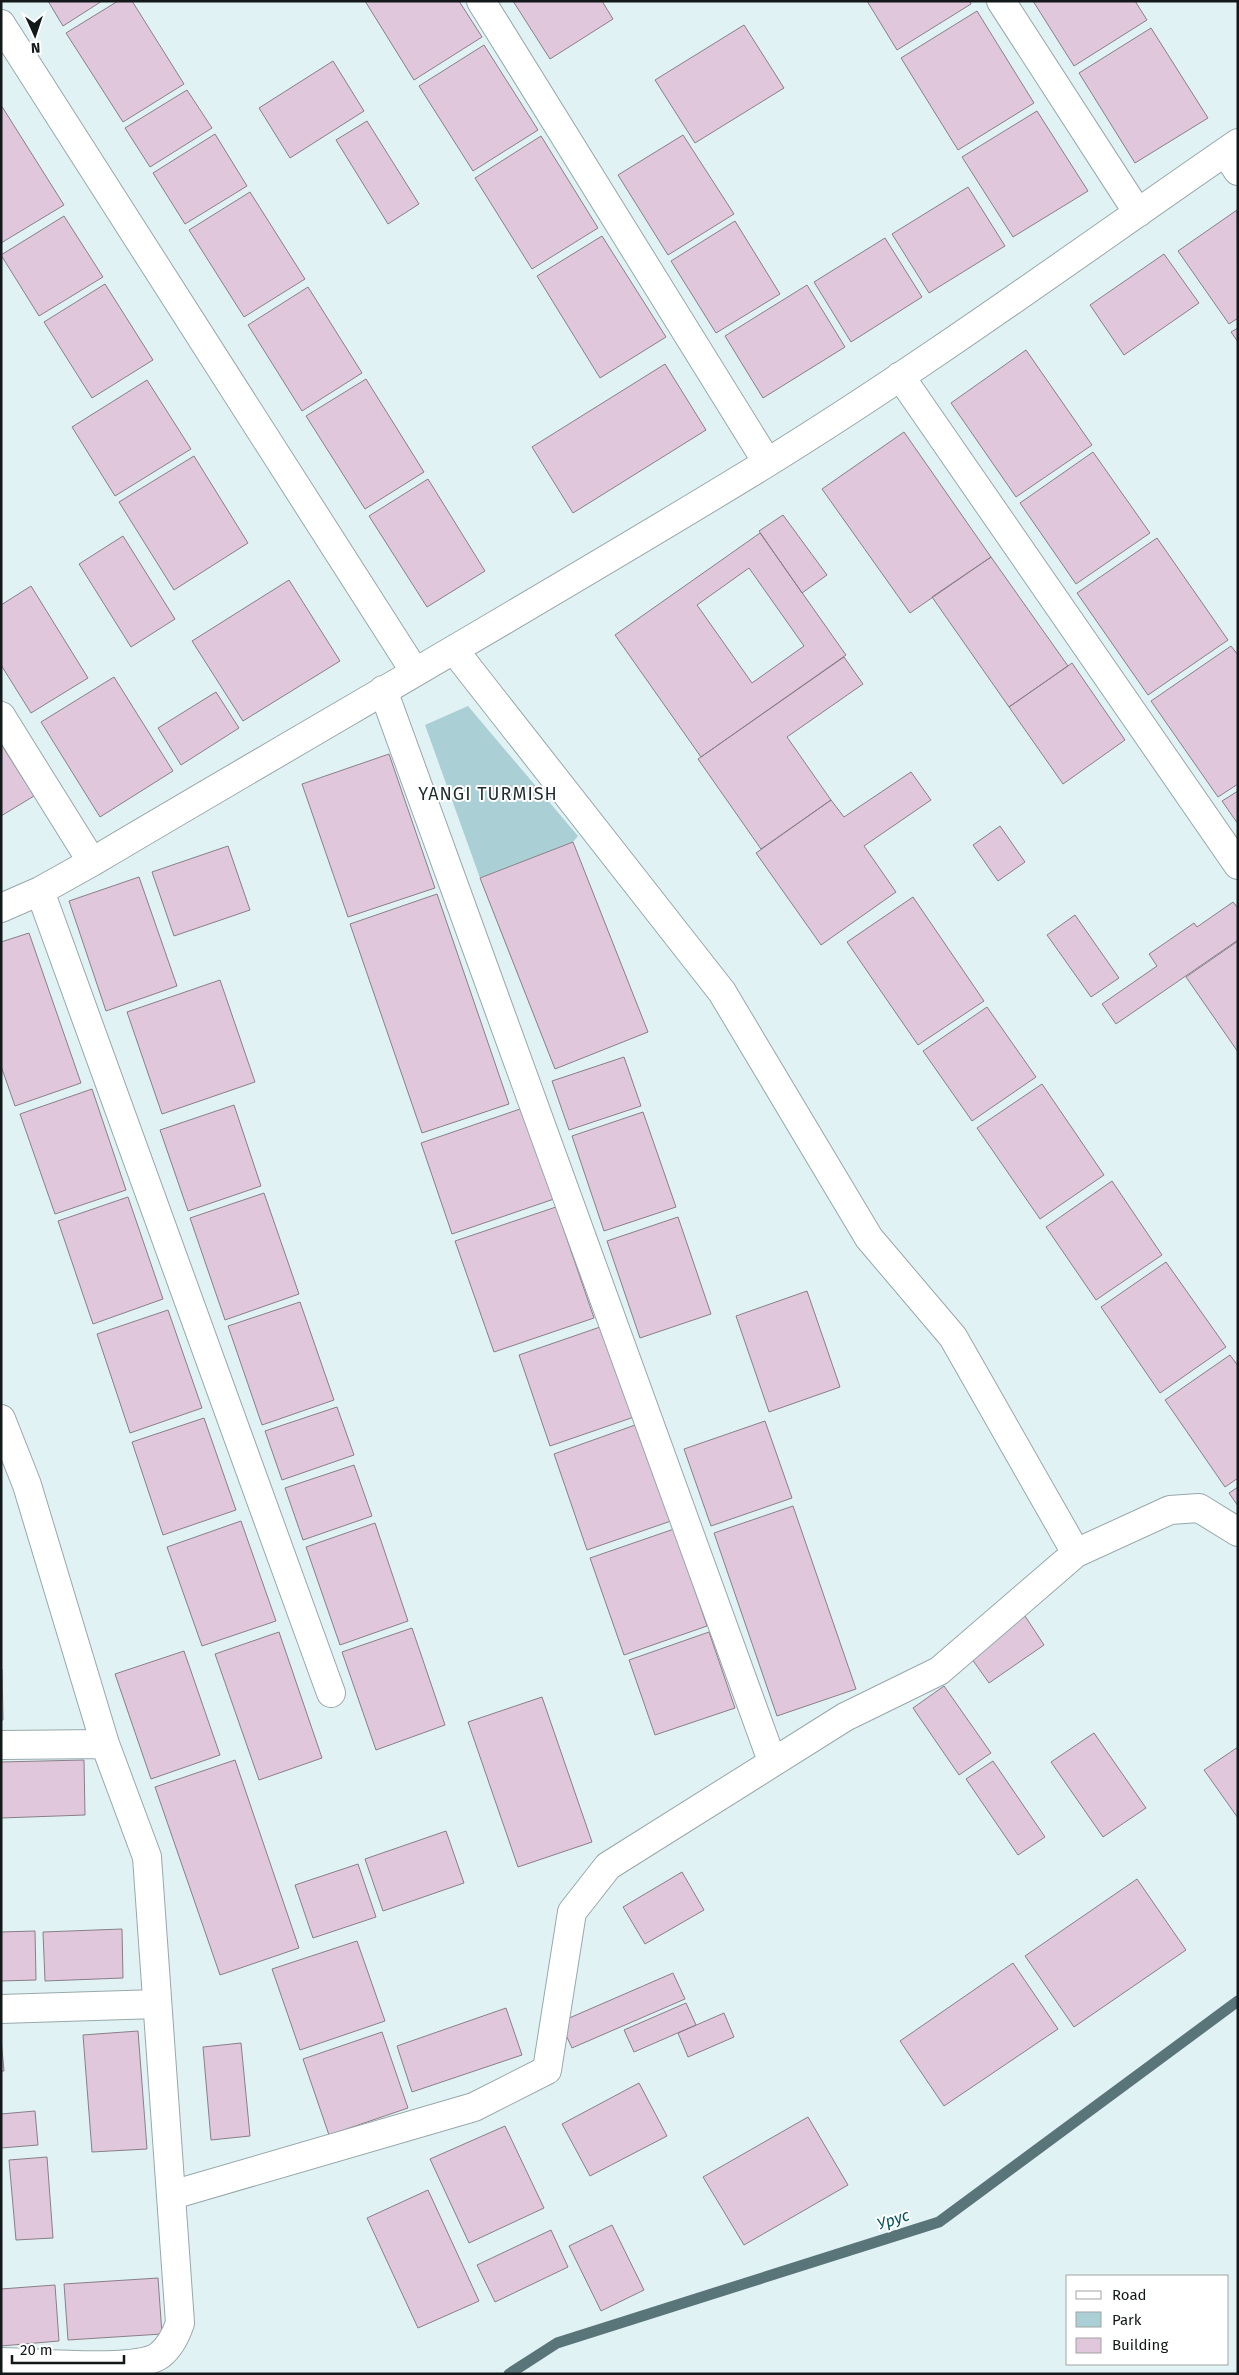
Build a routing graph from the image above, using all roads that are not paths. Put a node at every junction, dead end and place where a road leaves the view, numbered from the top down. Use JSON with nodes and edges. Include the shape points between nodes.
{"nodes":[{"id":1,"x":481,"y":1,"type":"edge"},
{"id":2,"x":1001,"y":1,"type":"edge"},
{"id":3,"x":1,"y":24,"type":"edge"},
{"id":4,"x":1233,"y":156,"type":"edge"},
{"id":5,"x":1138,"y":213,"type":"junction"},
{"id":6,"x":900,"y":376,"type":"junction"},
{"id":7,"x":767,"y":462,"type":"junction"},
{"id":8,"x":454,"y":650,"type":"junction"},
{"id":9,"x":415,"y":672,"type":"junction"},
{"id":10,"x":383,"y":690,"type":"junction"},
{"id":11,"x":1,"y":716,"type":"edge"},
{"id":12,"x":92,"y":862,"type":"junction"},
{"id":13,"x":1238,"y":865,"type":"edge"},
{"id":14,"x":40,"y":891,"type":"junction"},
{"id":15,"x":1,"y":908,"type":"edge"},
{"id":16,"x":1,"y":1419,"type":"edge"},
{"id":17,"x":14,"y":1485,"type":"edge"},
{"id":18,"x":1238,"y":1532,"type":"edge"},
{"id":19,"x":1076,"y":1553,"type":"junction"},
{"id":20,"x":331,"y":1693,"type":"dead end"},
{"id":21,"x":1,"y":1744,"type":"edge"},
{"id":22,"x":105,"y":1744,"type":"junction"},
{"id":23,"x":772,"y":1761,"type":"junction"},
{"id":24,"x":156,"y":2004,"type":"junction"},
{"id":25,"x":1,"y":2009,"type":"edge"},
{"id":26,"x":172,"y":2195,"type":"junction"},
{"id":27,"x":1,"y":2362,"type":"edge"}],
"edges":[{"from":1,"to":7,"type":"street"},
{"from":2,"to":5,"type":"street"},
{"from":3,"to":9,"type":"street"},
{"from":4,"to":5,"type":"street"},
{"from":5,"to":6,"type":"street"},
{"from":6,"to":7,"type":"street"},
{"from":6,"to":13,"type":"street"},
{"from":7,"to":8,"type":"street"},
{"from":8,"to":9,"type":"street"},
{"from":8,"to":19,"type":"street","via":[[722,992],[869,1238],[952,1337]]},
{"from":9,"to":10,"type":"street"},
{"from":10,"to":12,"type":"street"},
{"from":10,"to":23,"type":"street"},
{"from":11,"to":12,"type":"street"},
{"from":12,"to":14,"type":"street"},
{"from":14,"to":15,"type":"street"},
{"from":14,"to":20,"type":"street"},
{"from":16,"to":17,"type":"street"},
{"from":17,"to":22,"type":"street"},
{"from":18,"to":19,"type":"street","via":[[1199,1508],[1170,1510]]},
{"from":19,"to":23,"type":"street","via":[[939,1671],[845,1717]]},
{"from":21,"to":22,"type":"street"},
{"from":22,"to":24,"type":"street","via":[[147,1857]]},
{"from":23,"to":26,"type":"street","via":[[608,1866],[572,1912],[547,2070],[474,2107]]},
{"from":24,"to":25,"type":"street"},
{"from":24,"to":26,"type":"street"},
{"from":26,"to":27,"type":"street","via":[[180,2323],[174,2340],[160,2356],[137,2364],[115,2365]]}]}
